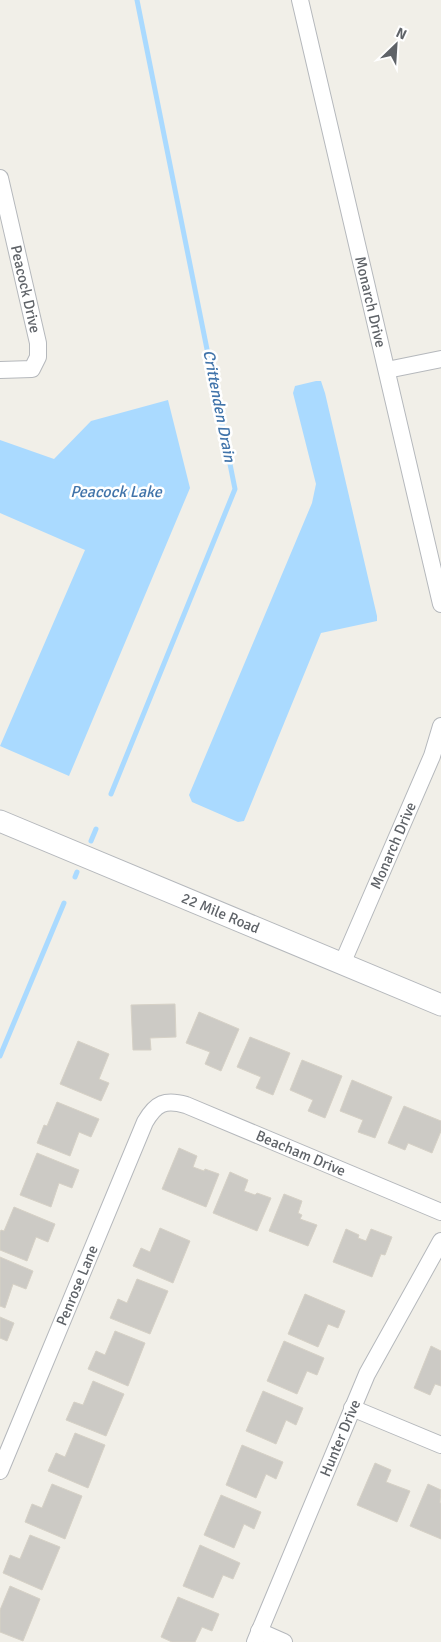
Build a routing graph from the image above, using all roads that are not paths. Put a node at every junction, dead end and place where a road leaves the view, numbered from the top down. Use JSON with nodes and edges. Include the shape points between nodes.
{"nodes":[{"id":1,"x":300,"y":0,"type":"edge"},
{"id":2,"x":0,"y":178,"type":"edge"},
{"id":3,"x":441,"y":359,"type":"edge"},
{"id":4,"x":0,"y":370,"type":"edge"},
{"id":5,"x":387,"y":370,"type":"junction"},
{"id":6,"x":441,"y":604,"type":"edge"},
{"id":7,"x":441,"y":726,"type":"edge"},
{"id":8,"x":0,"y":821,"type":"edge"},
{"id":9,"x":342,"y":964,"type":"junction"},
{"id":10,"x":441,"y":1005,"type":"edge"},
{"id":11,"x":161,"y":1103,"type":"joint"},
{"id":12,"x":441,"y":1212,"type":"edge"},
{"id":13,"x":441,"y":1241,"type":"edge"},
{"id":14,"x":352,"y":1408,"type":"junction"},
{"id":15,"x":441,"y":1444,"type":"edge"},
{"id":16,"x":0,"y":1471,"type":"edge"},
{"id":17,"x":257,"y":1637,"type":"edge"},
{"id":18,"x":284,"y":1642,"type":"edge"}],
"edges":[{"from":1,"to":5,"type":"street","name":"Monarch Drive"},
{"from":2,"to":4,"type":"street","name":"Peacock Drive","via":[[38,343],[38,357],[32,369]]},
{"from":3,"to":5,"type":"street"},
{"from":5,"to":6,"type":"street","name":"Monarch Drive"},
{"from":7,"to":9,"type":"street","name":"Monarch Drive","via":[[432,756]]},
{"from":8,"to":9,"type":"street","name":"22 Mile Road"},
{"from":9,"to":10,"type":"street","name":"22 Mile Road"},
{"from":11,"to":12,"type":"street","name":"Beacham Drive","via":[[186,1105]]},
{"from":11,"to":16,"type":"street","name":"Penrose Lane","via":[[145,1122]]},
{"from":13,"to":14,"type":"street","name":"Hunter Drive","via":[[375,1359]]},
{"from":14,"to":15,"type":"street"},
{"from":14,"to":17,"type":"street","name":"Hunter Drive"},
{"from":17,"to":18,"type":"street"}]}
